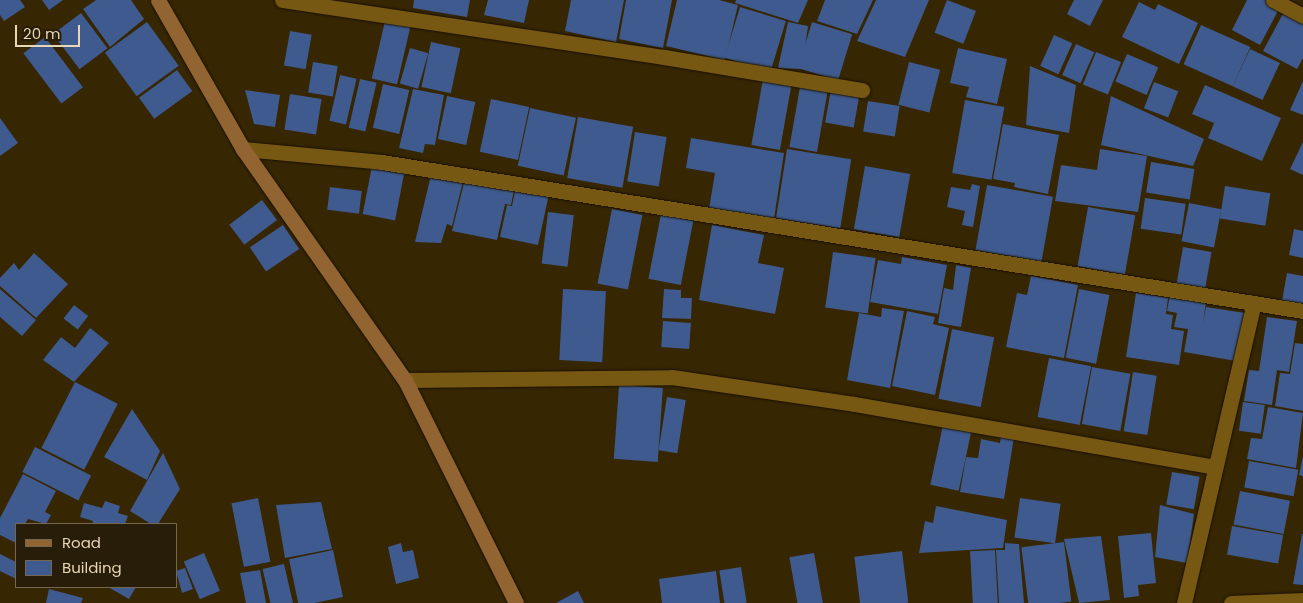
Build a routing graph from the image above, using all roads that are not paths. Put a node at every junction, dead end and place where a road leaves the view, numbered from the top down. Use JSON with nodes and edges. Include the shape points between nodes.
{"nodes":[{"id":1,"x":158,"y":0,"type":"edge"},
{"id":2,"x":282,"y":0,"type":"edge"},
{"id":3,"x":1273,"y":0,"type":"edge"},
{"id":4,"x":1303,"y":16,"type":"edge"},
{"id":5,"x":862,"y":90,"type":"dead end"},
{"id":6,"x":243,"y":149,"type":"junction"},
{"id":7,"x":1254,"y":303,"type":"junction"},
{"id":8,"x":1303,"y":311,"type":"edge"},
{"id":9,"x":405,"y":380,"type":"junction"},
{"id":10,"x":1215,"y":467,"type":"junction"},
{"id":11,"x":1303,"y":600,"type":"edge"},
{"id":12,"x":516,"y":603,"type":"edge"},
{"id":13,"x":1184,"y":603,"type":"edge"},
{"id":14,"x":1231,"y":603,"type":"edge"}],
"edges":[{"from":1,"to":6,"type":"street"},
{"from":2,"to":5,"type":"street","via":[[664,56]]},
{"from":3,"to":4,"type":"street"},
{"from":6,"to":7,"type":"street","via":[[392,164]]},
{"from":6,"to":9,"type":"street"},
{"from":7,"to":8,"type":"street"},
{"from":7,"to":10,"type":"street"},
{"from":9,"to":10,"type":"street","via":[[672,377],[854,404]]},
{"from":9,"to":12,"type":"street"},
{"from":10,"to":13,"type":"street"},
{"from":11,"to":14,"type":"street"}]}
